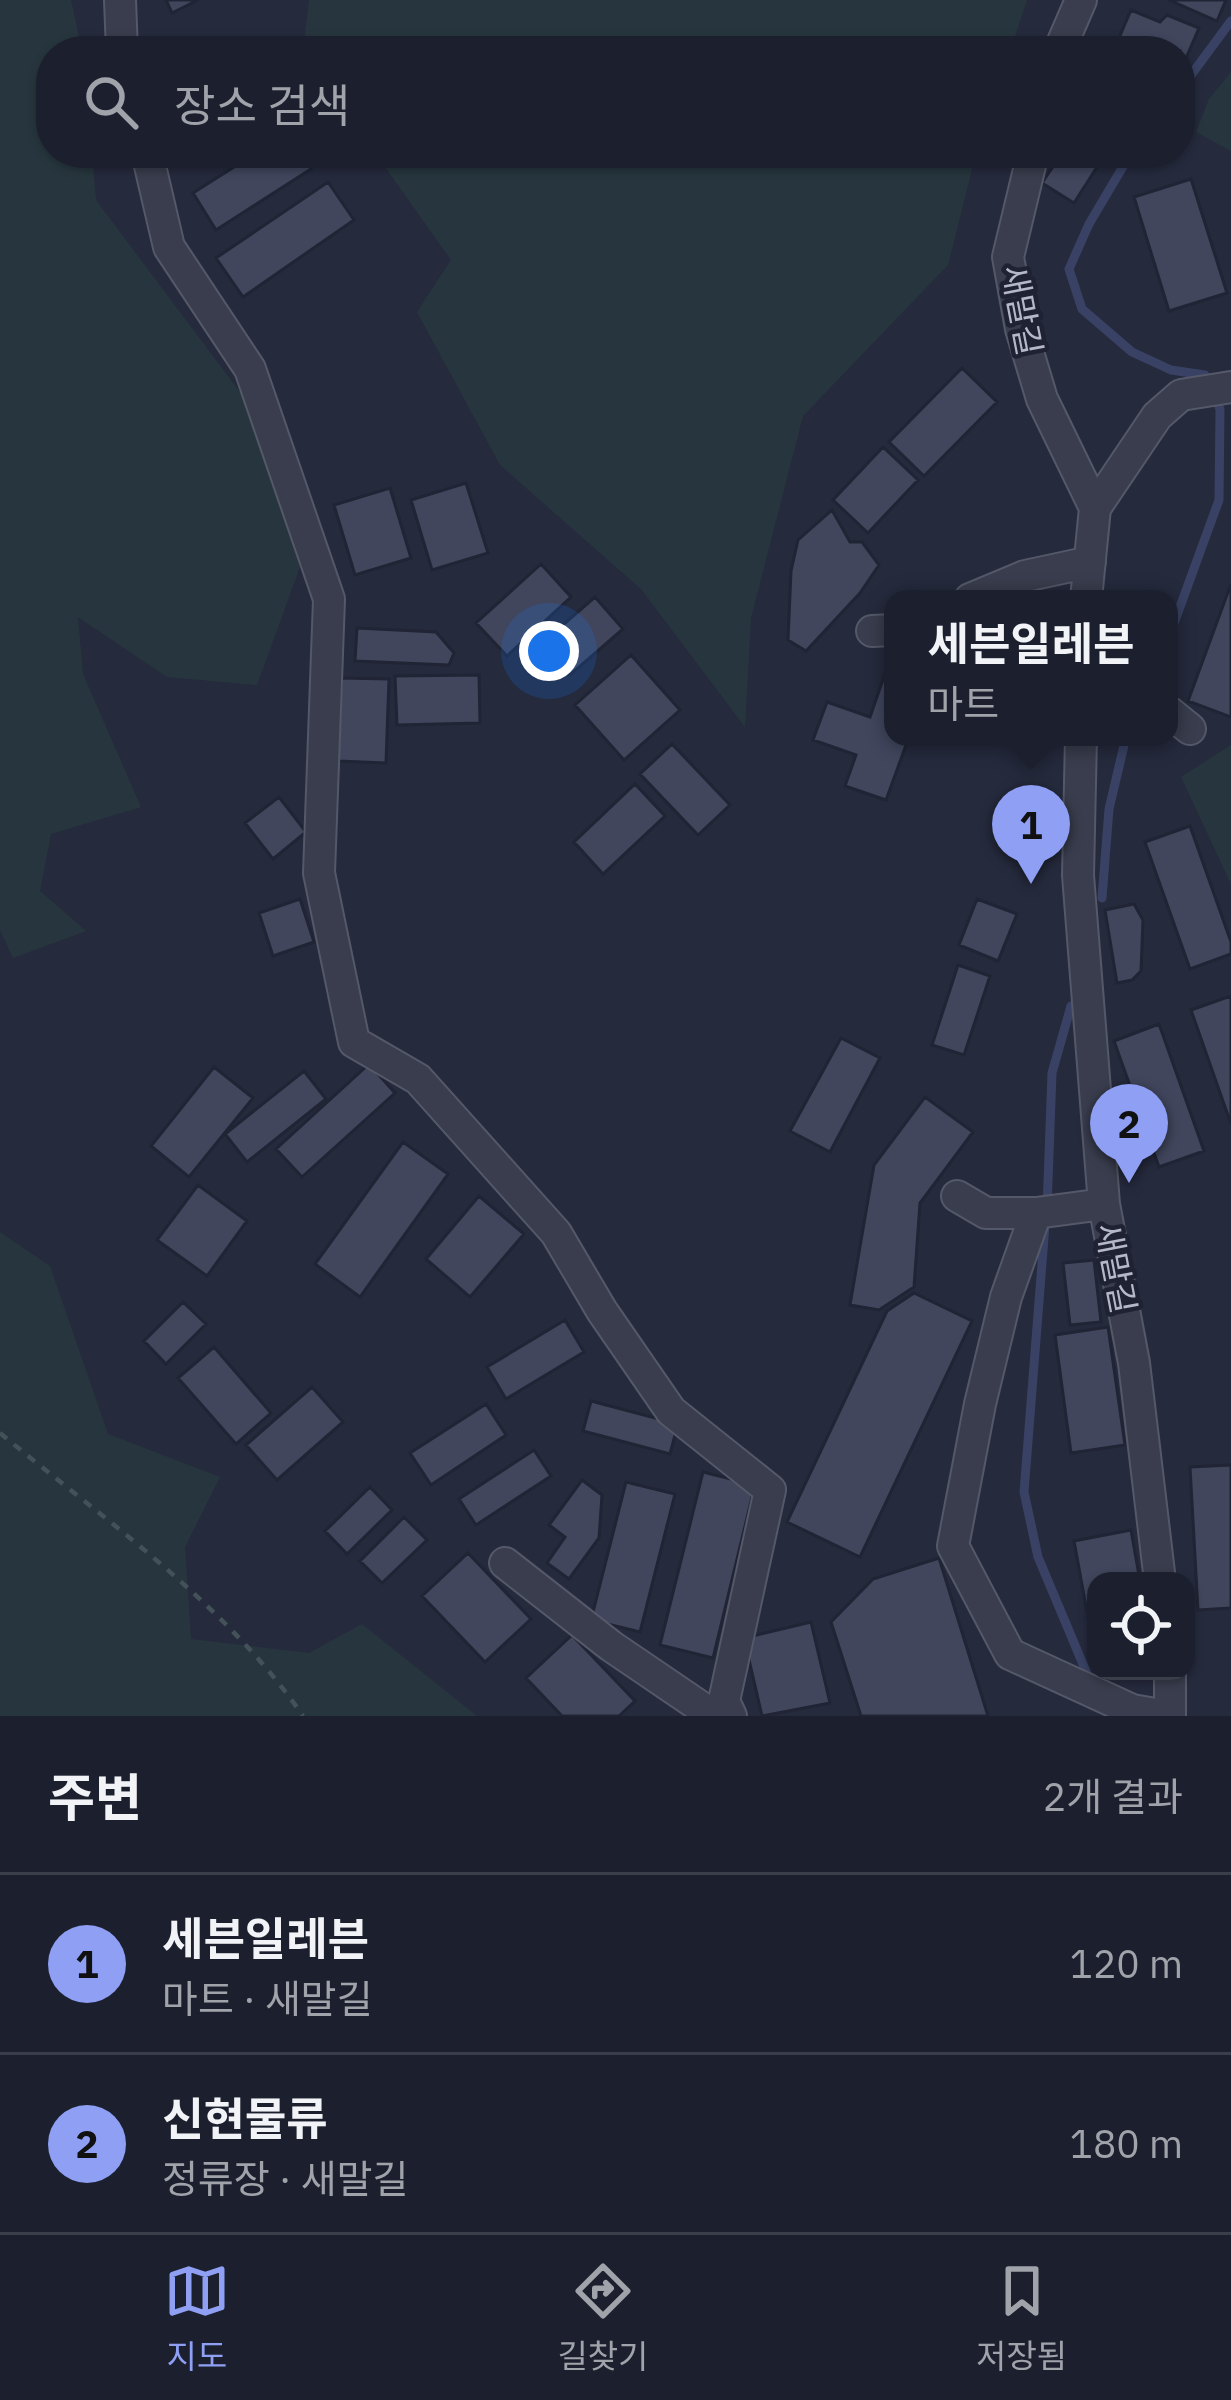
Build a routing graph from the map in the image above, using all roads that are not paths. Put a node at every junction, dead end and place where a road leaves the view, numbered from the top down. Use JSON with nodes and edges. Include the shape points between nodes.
{"nodes":[{"id":1,"x":120,"y":0,"type":"edge"},
{"id":2,"x":1081,"y":0,"type":"edge"},
{"id":3,"x":121,"y":36,"type":"edge"},
{"id":4,"x":1065,"y":36,"type":"edge"},
{"id":5,"x":151,"y":168,"type":"edge"},
{"id":6,"x":1029,"y":168,"type":"edge"},
{"id":7,"x":1214,"y":389,"type":"edge"},
{"id":8,"x":1095,"y":508,"type":"junction"},
{"id":9,"x":1090,"y":562,"type":"junction"},
{"id":10,"x":992,"y":590,"type":"edge"},
{"id":11,"x":1087,"y":590,"type":"edge"},
{"id":12,"x":1081,"y":746,"type":"edge"},
{"id":13,"x":957,"y":1196,"type":"dead end"},
{"id":14,"x":1104,"y":1204,"type":"junction"},
{"id":15,"x":1047,"y":1211,"type":"junction"},
{"id":16,"x":505,"y":1562,"type":"dead end"},
{"id":17,"x":1159,"y":1572,"type":"edge"},
{"id":18,"x":1170,"y":1680,"type":"edge"},
{"id":19,"x":714,"y":1716,"type":"edge"},
{"id":20,"x":731,"y":1716,"type":"edge"},
{"id":21,"x":1169,"y":1716,"type":"edge"}],
"edges":[{"from":1,"to":3,"type":"street"},
{"from":2,"to":4,"type":"street"},
{"from":5,"to":20,"type":"street","via":[[169,247],[250,370],[329,599],[319,873],[354,1042],[418,1078],[556,1233],[671,1411],[770,1490],[724,1702]]},
{"from":6,"to":8,"type":"street","name":"새말길","via":[[1008,257],[1042,399]]},
{"from":7,"to":8,"type":"street","via":[[1181,395],[1157,416]]},
{"from":8,"to":9,"type":"street"},
{"from":9,"to":10,"type":"street"},
{"from":9,"to":11,"type":"street"},
{"from":12,"to":14,"type":"street","name":"새말길","via":[[1078,875]]},
{"from":13,"to":15,"type":"street","via":[[986,1213]]},
{"from":14,"to":15,"type":"street"},
{"from":14,"to":17,"type":"street","name":"새말길","via":[[1134,1364]]},
{"from":15,"to":21,"type":"street","via":[[1006,1298],[953,1546],[1010,1654],[1132,1710]]},
{"from":16,"to":19,"type":"street"},
{"from":18,"to":21,"type":"street"}]}
